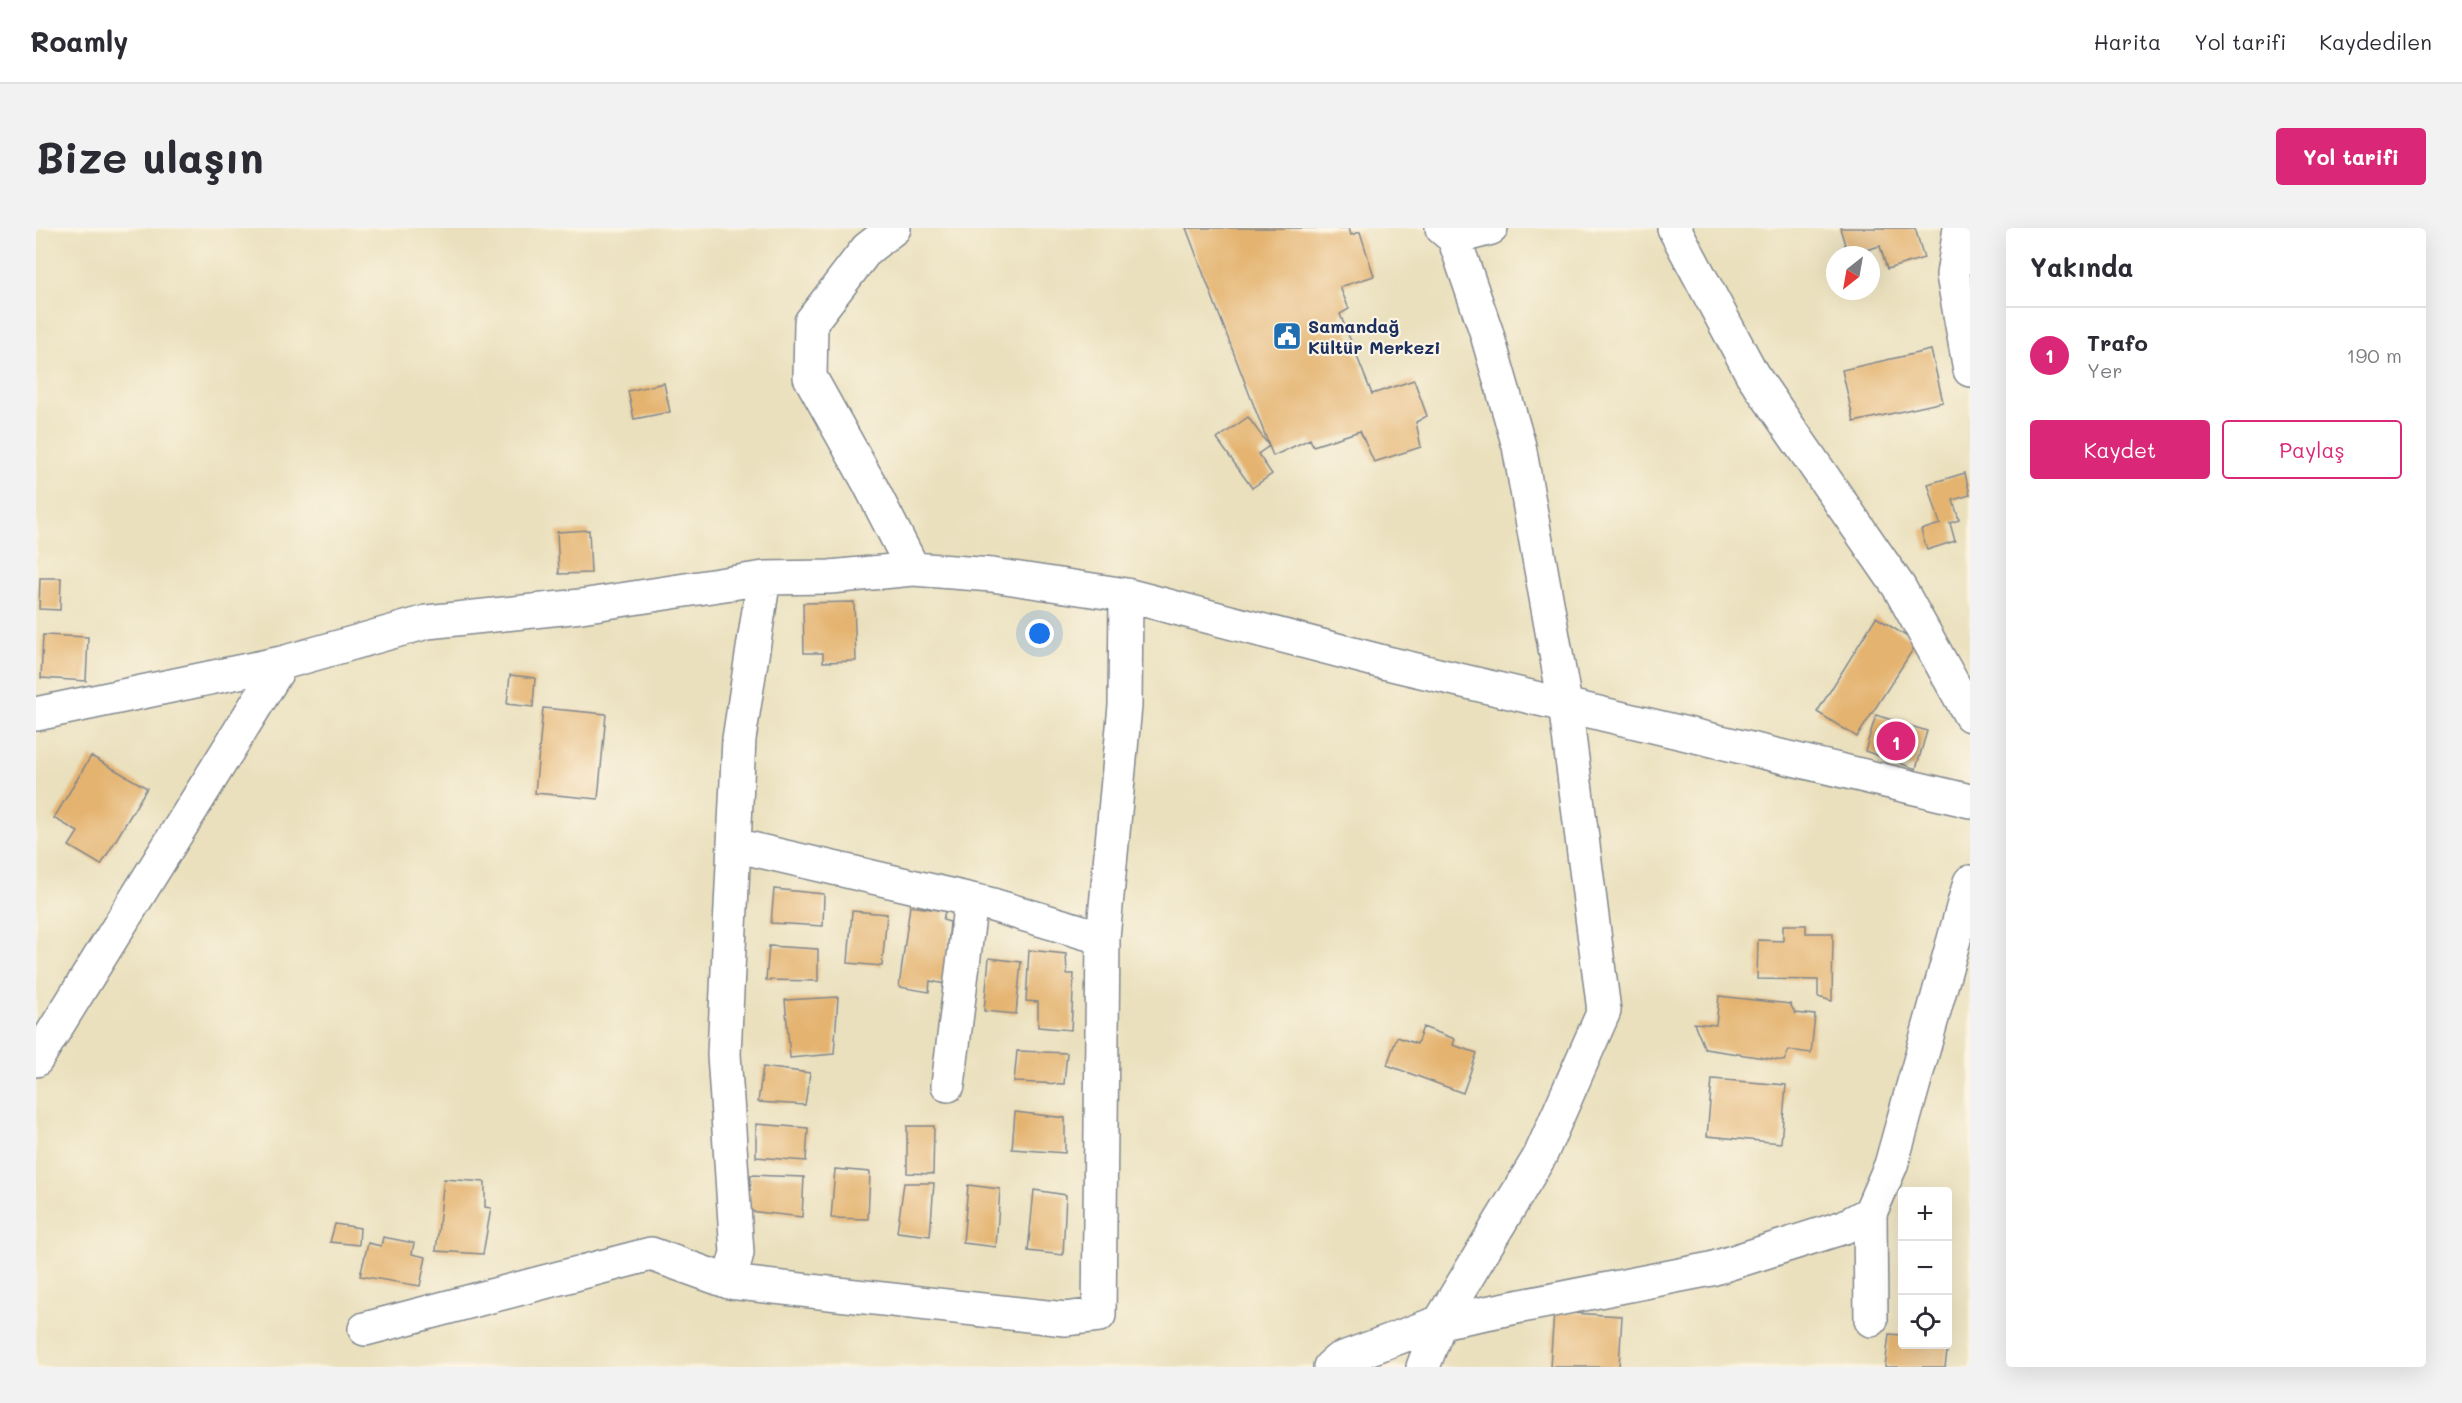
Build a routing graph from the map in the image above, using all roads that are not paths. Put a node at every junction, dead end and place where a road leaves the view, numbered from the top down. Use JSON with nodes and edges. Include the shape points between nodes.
{"nodes":[{"id":1,"x":894,"y":228,"type":"edge"},
{"id":2,"x":1491,"y":228,"type":"edge"},
{"id":3,"x":1674,"y":228,"type":"edge"},
{"id":4,"x":1960,"y":228,"type":"edge"},
{"id":5,"x":1448,"y":233,"type":"edge"},
{"id":6,"x":1970,"y":370,"type":"edge"},
{"id":7,"x":913,"y":569,"type":"junction"},
{"id":8,"x":764,"y":578,"type":"junction"},
{"id":9,"x":1126,"y":595,"type":"junction"},
{"id":10,"x":282,"y":663,"type":"junction"},
{"id":11,"x":1565,"y":704,"type":"junction"},
{"id":12,"x":36,"y":714,"type":"edge"},
{"id":13,"x":1970,"y":715,"type":"edge"},
{"id":14,"x":1970,"y":801,"type":"edge"},
{"id":15,"x":734,"y":845,"type":"junction"},
{"id":16,"x":1970,"y":882,"type":"edge"},
{"id":17,"x":971,"y":900,"type":"junction"},
{"id":18,"x":1103,"y":938,"type":"junction"},
{"id":19,"x":36,"y":1060,"type":"edge"},
{"id":20,"x":948,"y":1085,"type":"dead end"},
{"id":21,"x":1870,"y":1213,"type":"junction"},
{"id":22,"x":729,"y":1282,"type":"junction"},
{"id":23,"x":1871,"y":1320,"type":"dead end"},
{"id":24,"x":1440,"y":1322,"type":"junction"},
{"id":25,"x":365,"y":1329,"type":"dead end"},
{"id":26,"x":1330,"y":1367,"type":"edge"},
{"id":27,"x":1424,"y":1367,"type":"edge"}],
"edges":[{"from":1,"to":7,"type":"street","via":[[867,249],[811,322],[810,377]]},
{"from":2,"to":5,"type":"street"},
{"from":3,"to":13,"type":"street","via":[[1752,374],[1899,587]]},
{"from":4,"to":6,"type":"street","via":[[1953,275]]},
{"from":5,"to":11,"type":"street","via":[[1486,331],[1519,446]]},
{"from":7,"to":8,"type":"street"},
{"from":7,"to":9,"type":"street"},
{"from":8,"to":10,"type":"street","via":[[581,606],[428,622]]},
{"from":8,"to":15,"type":"street","via":[[739,739]]},
{"from":9,"to":11,"type":"street","via":[[1383,662]]},
{"from":9,"to":18,"type":"street","via":[[1125,706]]},
{"from":10,"to":12,"type":"street"},
{"from":10,"to":19,"type":"street"},
{"from":11,"to":14,"type":"street"},
{"from":11,"to":24,"type":"street","via":[[1604,1011],[1540,1156]]},
{"from":15,"to":17,"type":"street"},
{"from":15,"to":22,"type":"street","via":[[724,1054],[736,1253]]},
{"from":16,"to":21,"type":"street","via":[[1892,1165]]},
{"from":17,"to":18,"type":"street"},
{"from":17,"to":20,"type":"street"},
{"from":18,"to":22,"type":"street","via":[[1100,1314],[1065,1319]]},
{"from":21,"to":23,"type":"street"},
{"from":21,"to":24,"type":"street","via":[[1844,1227],[1711,1269]]},
{"from":22,"to":25,"type":"street","via":[[651,1254]]},
{"from":24,"to":26,"type":"street","via":[[1338,1360]]},
{"from":24,"to":27,"type":"street"}]}
